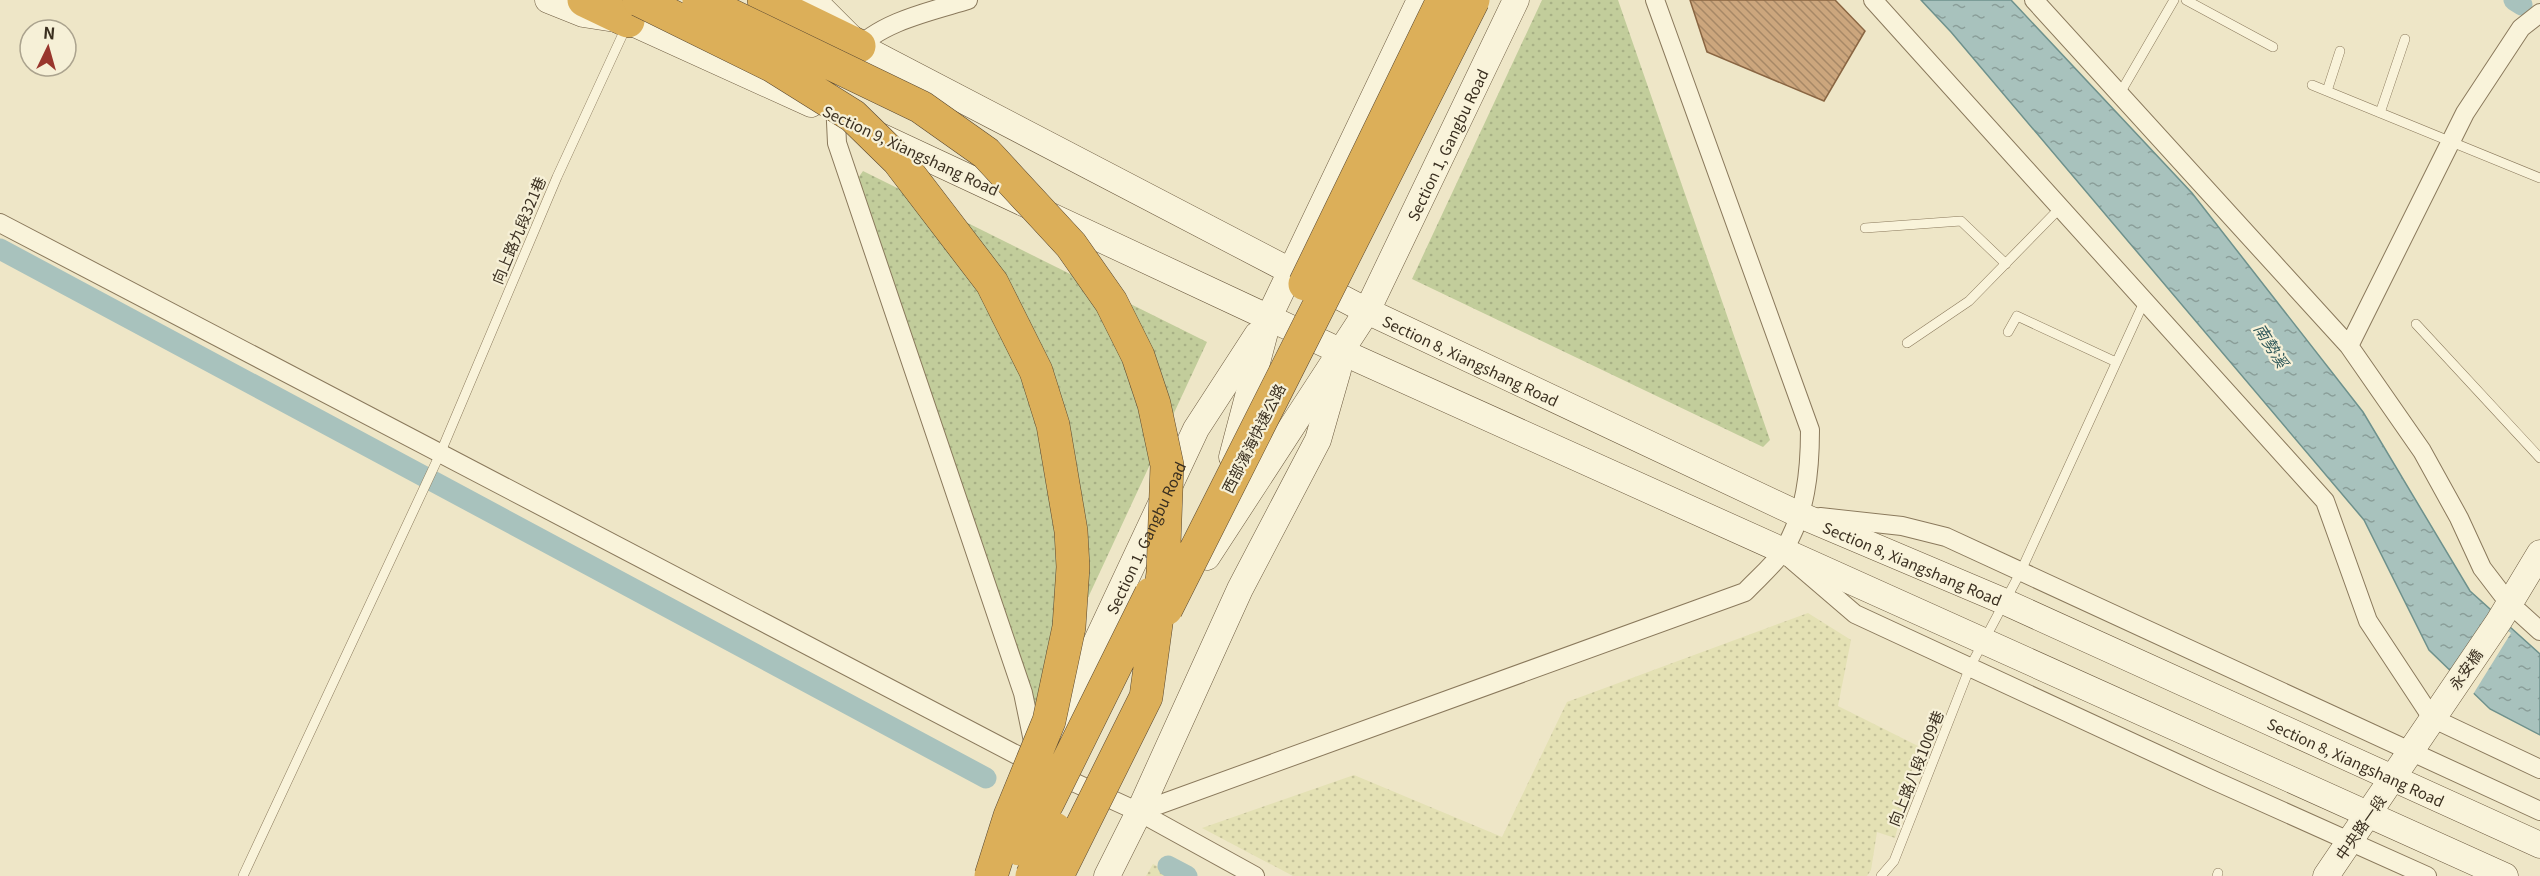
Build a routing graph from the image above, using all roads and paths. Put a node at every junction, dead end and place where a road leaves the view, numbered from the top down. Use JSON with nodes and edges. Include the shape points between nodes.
{"nodes":[{"id":1,"x":548,"y":0,"type":"edge"},
{"id":2,"x":584,"y":0,"type":"edge"},
{"id":3,"x":683,"y":0,"type":"edge"},
{"id":4,"x":699,"y":0,"type":"edge"},
{"id":5,"x":764,"y":0,"type":"edge"},
{"id":6,"x":813,"y":0,"type":"edge"},
{"id":7,"x":968,"y":0,"type":"edge"},
{"id":8,"x":1420,"y":0,"type":"edge"},
{"id":9,"x":1443,"y":0,"type":"edge"},
{"id":10,"x":1473,"y":0,"type":"edge"},
{"id":11,"x":1515,"y":0,"type":"edge"},
{"id":12,"x":1655,"y":0,"type":"edge"},
{"id":13,"x":1873,"y":0,"type":"edge"},
{"id":14,"x":2034,"y":0,"type":"edge"},
{"id":15,"x":2174,"y":0,"type":"edge"},
{"id":16,"x":2186,"y":0,"type":"edge"},
{"id":17,"x":2204,"y":4,"type":"edge"},
{"id":18,"x":628,"y":5,"type":"edge"},
{"id":19,"x":2540,"y":13,"type":"edge"},
{"id":20,"x":2405,"y":39,"type":"dead end"},
{"id":21,"x":859,"y":46,"type":"junction"},
{"id":22,"x":2273,"y":47,"type":"dead end"},
{"id":23,"x":2340,"y":51,"type":"dead end"},
{"id":24,"x":2312,"y":85,"type":"dead end"},
{"id":25,"x":2327,"y":91,"type":"junction"},
{"id":26,"x":2119,"y":95,"type":"junction"},
{"id":27,"x":2380,"y":113,"type":"junction"},
{"id":28,"x":834,"y":114,"type":"junction"},
{"id":29,"x":2452,"y":143,"type":"junction"},
{"id":30,"x":2540,"y":178,"type":"edge"},
{"id":31,"x":2060,"y":208,"type":"junction"},
{"id":32,"x":0,"y":223,"type":"edge"},
{"id":33,"x":1864,"y":228,"type":"dead end"},
{"id":34,"x":2006,"y":264,"type":"junction"},
{"id":35,"x":1290,"y":272,"type":"junction"},
{"id":36,"x":2144,"y":302,"type":"junction"},
{"id":37,"x":1367,"y":311,"type":"junction"},
{"id":38,"x":1269,"y":318,"type":"junction"},
{"id":39,"x":2416,"y":324,"type":"dead end"},
{"id":40,"x":2008,"y":332,"type":"dead end"},
{"id":41,"x":1908,"y":343,"type":"dead end"},
{"id":42,"x":2349,"y":346,"type":"junction"},
{"id":43,"x":1342,"y":352,"type":"junction"},
{"id":44,"x":2116,"y":362,"type":"junction"},
{"id":45,"x":440,"y":454,"type":"junction"},
{"id":46,"x":2540,"y":458,"type":"edge"},
{"id":47,"x":1800,"y":515,"type":"junction"},
{"id":48,"x":1783,"y":551,"type":"junction"},
{"id":49,"x":2540,"y":552,"type":"edge"},
{"id":50,"x":2020,"y":573,"type":"junction"},
{"id":51,"x":1181,"y":598,"type":"junction"},
{"id":52,"x":2003,"y":601,"type":"junction"},
{"id":53,"x":2504,"y":611,"type":"junction"},
{"id":54,"x":2540,"y":631,"type":"edge"},
{"id":55,"x":1984,"y":640,"type":"junction"},
{"id":56,"x":1970,"y":667,"type":"junction"},
{"id":57,"x":2432,"y":718,"type":"junction"},
{"id":58,"x":2411,"y":752,"type":"junction"},
{"id":59,"x":1038,"y":766,"type":"junction"},
{"id":60,"x":2540,"y":769,"type":"edge"},
{"id":61,"x":2393,"y":778,"type":"junction"},
{"id":62,"x":1089,"y":789,"type":"junction"},
{"id":63,"x":2540,"y":811,"type":"edge"},
{"id":64,"x":1140,"y":812,"type":"junction"},
{"id":65,"x":2368,"y":815,"type":"junction"},
{"id":66,"x":2349,"y":841,"type":"junction"},
{"id":67,"x":2540,"y":845,"type":"edge"},
{"id":68,"x":2420,"y":874,"type":"edge"},
{"id":69,"x":243,"y":876,"type":"edge"},
{"id":70,"x":984,"y":876,"type":"edge"},
{"id":71,"x":990,"y":876,"type":"edge"},
{"id":72,"x":1004,"y":876,"type":"edge"},
{"id":73,"x":1032,"y":876,"type":"edge"},
{"id":74,"x":1046,"y":876,"type":"edge"},
{"id":75,"x":1057,"y":876,"type":"edge"},
{"id":76,"x":1107,"y":876,"type":"edge"},
{"id":77,"x":1255,"y":876,"type":"edge"},
{"id":78,"x":1881,"y":876,"type":"edge"},
{"id":79,"x":2326,"y":876,"type":"edge"},
{"id":80,"x":2505,"y":876,"type":"edge"}],
"edges":[{"from":1,"to":18,"type":"main road","name":"Section 9, Xiangshang Road","via":[[583,14]]},
{"from":2,"to":18,"type":"highway"},
{"from":3,"to":21,"type":"main road","via":[[795,40]]},
{"from":4,"to":75,"type":"highway","bridge":true,"via":[[921,107],[986,153],[1071,245],[1112,302],[1138,356],[1154,404],[1167,465],[1163,573],[1146,697]]},
{"from":5,"to":21,"type":"highway"},
{"from":6,"to":21,"type":"main road"},
{"from":7,"to":21,"type":"street","via":[[900,21]]},
{"from":8,"to":35,"type":"main road","name":"Section 1, Gangbu Road"},
{"from":9,"to":72,"type":"highway","name":"西部濱海快速公路","bridge":true,"via":[[1048,802]]},
{"from":10,"to":73,"type":"highway","name":"西部濱海快速公路","bridge":true},
{"from":11,"to":37,"type":"main road","name":"Section 1, Gangbu Road"},
{"from":12,"to":47,"type":"street","via":[[1810,430],[1810,469]]},
{"from":13,"to":31,"type":"street"},
{"from":14,"to":26,"type":"street"},
{"from":15,"to":26,"type":"lane"},
{"from":16,"to":17,"type":"lane"},
{"from":17,"to":22,"type":"lane"},
{"from":18,"to":28,"type":"main road","name":"Section 9, Xiangshang Road"},
{"from":18,"to":45,"type":"lane","name":"向上路九段321巷"},
{"from":18,"to":71,"type":"highway","bridge":true,"via":[[773,66],[853,116],[898,160],[985,274],[1036,371],[1053,425],[1071,531],[1069,627],[1049,721]]},
{"from":19,"to":29,"type":"street","via":[[2521,28],[2465,113]]},
{"from":20,"to":27,"type":"lane"},
{"from":21,"to":28,"type":"street","via":[[837,72]]},
{"from":21,"to":35,"type":"main road"},
{"from":23,"to":25,"type":"lane"},
{"from":24,"to":25,"type":"lane"},
{"from":25,"to":27,"type":"lane"},
{"from":26,"to":42,"type":"street"},
{"from":27,"to":29,"type":"lane"},
{"from":28,"to":38,"type":"main road","name":"Section 9, Xiangshang Road"},
{"from":28,"to":59,"type":"street","via":[[837,143],[1023,693]]},
{"from":29,"to":30,"type":"lane"},
{"from":29,"to":42,"type":"street"},
{"from":31,"to":34,"type":"lane"},
{"from":31,"to":36,"type":"street"},
{"from":32,"to":45,"type":"street"},
{"from":33,"to":34,"type":"lane","via":[[1961,221]]},
{"from":34,"to":41,"type":"lane","via":[[1969,302]]},
{"from":35,"to":37,"type":"main road","name":"Section 8, Xiangshang Road"},
{"from":35,"to":38,"type":"main road","name":"Section 1, Gangbu Road"},
{"from":36,"to":44,"type":"lane","name":"向上路八段1009巷"},
{"from":36,"to":57,"type":"street","via":[[2325,501],[2368,621]]},
{"from":37,"to":43,"type":"main road","name":"Section 1, Gangbu Road"},
{"from":37,"to":47,"type":"main road","name":"Section 8, Xiangshang Road"},
{"from":38,"to":43,"type":"main road"},
{"from":38,"to":51,"type":"main road","name":"Section 1, Gangbu Road","via":[[1233,454]]},
{"from":38,"to":59,"type":"main road","name":"Section 1, Gangbu Road","via":[[1196,429]]},
{"from":39,"to":46,"type":"lane"},
{"from":40,"to":44,"type":"lane","via":[[2017,316]]},
{"from":42,"to":53,"type":"street","via":[[2422,451]]},
{"from":43,"to":48,"type":"main road"},
{"from":43,"to":51,"type":"main road","name":"Section 1, Gangbu Road"},
{"from":43,"to":64,"type":"main road","name":"Section 1, Gangbu Road","via":[[1318,440],[1240,589]]},
{"from":44,"to":50,"type":"lane","name":"向上路八段1009巷"},
{"from":45,"to":59,"type":"street"},
{"from":45,"to":69,"type":"lane","name":"向上路九段321巷"},
{"from":47,"to":48,"type":"street"},
{"from":47,"to":50,"type":"street","via":[[1902,526],[1947,537]]},
{"from":47,"to":52,"type":"main road","name":"Section 8, Xiangshang Road"},
{"from":48,"to":55,"type":"main road"},
{"from":48,"to":56,"type":"street","via":[[1855,614]]},
{"from":48,"to":64,"type":"street","via":[[1745,592]]},
{"from":49,"to":53,"type":"main road"},
{"from":50,"to":52,"type":"lane","name":"向上路八段1009巷"},
{"from":50,"to":58,"type":"street"},
{"from":51,"to":62,"type":"main road","name":"Section 1, Gangbu Road"},
{"from":52,"to":55,"type":"lane","name":"向上路八段1009巷"},
{"from":52,"to":61,"type":"main road","name":"Section 8, Xiangshang Road"},
{"from":53,"to":54,"type":"street"},
{"from":53,"to":57,"type":"main road","name":"永安橋"},
{"from":55,"to":56,"type":"lane","name":"向上路八段1009巷"},
{"from":55,"to":65,"type":"main road"},
{"from":56,"to":66,"type":"street"},
{"from":56,"to":78,"type":"lane","name":"向上路八段1009巷","via":[[1894,861]]},
{"from":57,"to":58,"type":"main road","name":"中央路一段"},
{"from":57,"to":60,"type":"street"},
{"from":58,"to":61,"type":"main road","name":"中央路一段"},
{"from":58,"to":63,"type":"street"},
{"from":59,"to":62,"type":"street"},
{"from":59,"to":70,"type":"main road","name":"Section 1, Gangbu Road"},
{"from":61,"to":65,"type":"main road","name":"中央路一段"},
{"from":61,"to":67,"type":"main road","name":"Section 8, Xiangshang Road"},
{"from":62,"to":64,"type":"street"},
{"from":62,"to":74,"type":"main road","name":"Section 1, Gangbu Road"},
{"from":64,"to":76,"type":"main road","name":"Section 1, Gangbu Road"},
{"from":64,"to":77,"type":"street"},
{"from":65,"to":66,"type":"main road","name":"中央路一段"},
{"from":65,"to":80,"type":"main road"},
{"from":66,"to":68,"type":"street"},
{"from":66,"to":79,"type":"main road","name":"中央路一段"}]}
